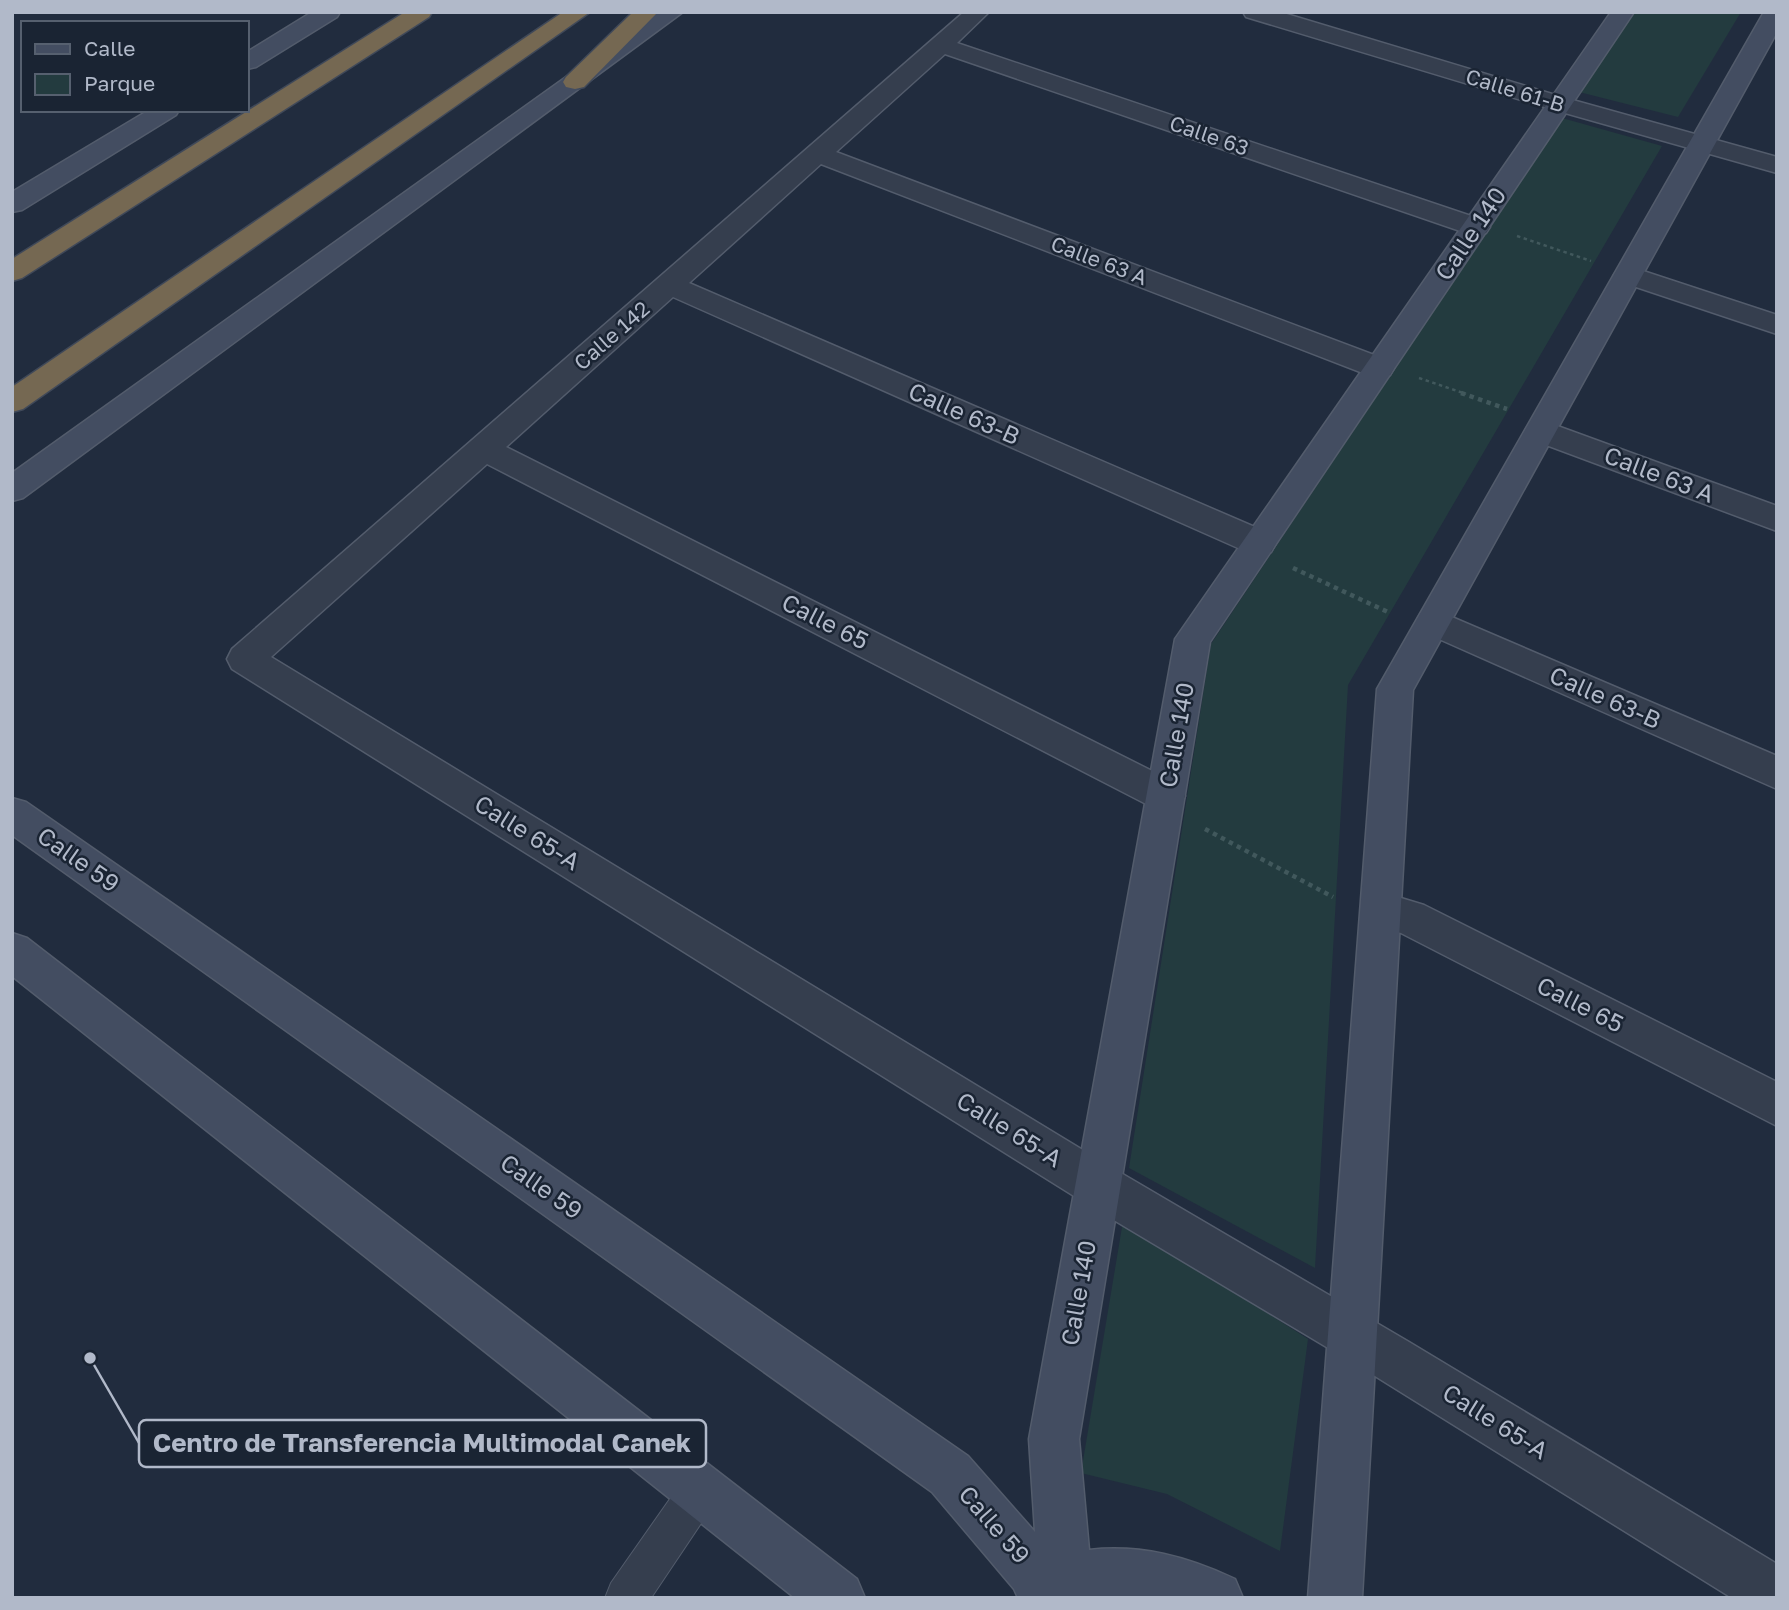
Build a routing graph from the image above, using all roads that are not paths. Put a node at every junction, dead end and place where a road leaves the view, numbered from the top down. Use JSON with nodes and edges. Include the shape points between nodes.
{"nodes":[{"id":1,"x":329,"y":12,"type":"edge"},
{"id":2,"x":421,"y":12,"type":"edge"},
{"id":3,"x":579,"y":12,"type":"edge"},
{"id":4,"x":648,"y":12,"type":"edge"},
{"id":5,"x":672,"y":12,"type":"edge"},
{"id":6,"x":978,"y":12,"type":"edge"},
{"id":7,"x":1254,"y":12,"type":"edge"},
{"id":8,"x":1623,"y":12,"type":"edge"},
{"id":9,"x":1776,"y":12,"type":"edge"},
{"id":10,"x":941,"y":45,"type":"junction"},
{"id":11,"x":248,"y":61,"type":"edge"},
{"id":12,"x":575,"y":82,"type":"junction"},
{"id":13,"x":1560,"y":104,"type":"junction"},
{"id":14,"x":164,"y":112,"type":"edge"},
{"id":15,"x":1703,"y":143,"type":"junction"},
{"id":16,"x":818,"y":154,"type":"junction"},
{"id":17,"x":1777,"y":165,"type":"edge"},
{"id":18,"x":12,"y":204,"type":"edge"},
{"id":19,"x":1476,"y":227,"type":"junction"},
{"id":20,"x":1616,"y":270,"type":"junction"},
{"id":21,"x":12,"y":272,"type":"edge"},
{"id":22,"x":669,"y":285,"type":"junction"},
{"id":23,"x":1777,"y":326,"type":"edge"},
{"id":24,"x":1379,"y":368,"type":"junction"},
{"id":25,"x":12,"y":402,"type":"edge"},
{"id":26,"x":1530,"y":422,"type":"junction"},
{"id":27,"x":484,"y":449,"type":"junction"},
{"id":28,"x":12,"y":490,"type":"edge"},
{"id":29,"x":1777,"y":519,"type":"edge"},
{"id":30,"x":1259,"y":543,"type":"junction"},
{"id":31,"x":1433,"y":622,"type":"junction"},
{"id":32,"x":245,"y":659,"type":"joint"},
{"id":33,"x":1777,"y":773,"type":"edge"},
{"id":34,"x":1166,"y":796,"type":"junction"},
{"id":35,"x":12,"y":814,"type":"edge"},
{"id":36,"x":1362,"y":906,"type":"junction"},
{"id":37,"x":12,"y":951,"type":"edge"},
{"id":38,"x":1777,"y":1105,"type":"edge"},
{"id":39,"x":1098,"y":1185,"type":"junction"},
{"id":40,"x":1353,"y":1336,"type":"junction"},
{"id":41,"x":700,"y":1490,"type":"junction"},
{"id":42,"x":1046,"y":1588,"type":"edge"},
{"id":43,"x":1777,"y":1595,"type":"edge"},
{"id":44,"x":626,"y":1598,"type":"edge"},
{"id":45,"x":838,"y":1598,"type":"edge"},
{"id":46,"x":1216,"y":1598,"type":"edge"},
{"id":47,"x":1335,"y":1598,"type":"edge"}],
"edges":[{"from":1,"to":11,"type":"street"},
{"from":2,"to":21,"type":"highway"},
{"from":3,"to":25,"type":"highway"},
{"from":4,"to":12,"type":"highway"},
{"from":5,"to":12,"type":"street"},
{"from":6,"to":10,"type":"street","name":"Calle 142"},
{"from":7,"to":13,"type":"street","name":"Calle 61-B"},
{"from":8,"to":13,"type":"street","name":"Calle 140"},
{"from":9,"to":15,"type":"street"},
{"from":10,"to":16,"type":"street","name":"Calle 142"},
{"from":10,"to":19,"type":"street","name":"Calle 63"},
{"from":12,"to":28,"type":"street"},
{"from":13,"to":15,"type":"street","name":"Calle 61-B"},
{"from":13,"to":19,"type":"street","name":"Calle 140"},
{"from":14,"to":18,"type":"street"},
{"from":15,"to":17,"type":"street","name":"Calle 61-B"},
{"from":15,"to":20,"type":"street"},
{"from":16,"to":22,"type":"street","name":"Calle 142"},
{"from":16,"to":24,"type":"street","name":"Calle 63 A"},
{"from":19,"to":24,"type":"street","name":"Calle 140"},
{"from":20,"to":23,"type":"street"},
{"from":20,"to":26,"type":"street"},
{"from":22,"to":27,"type":"street","name":"Calle 142"},
{"from":22,"to":30,"type":"street","name":"Calle 63-B"},
{"from":24,"to":30,"type":"street","name":"Calle 140"},
{"from":26,"to":29,"type":"street","name":"Calle 63 A"},
{"from":26,"to":31,"type":"street"},
{"from":27,"to":32,"type":"street","name":"Calle 142"},
{"from":27,"to":34,"type":"street","name":"Calle 65"},
{"from":30,"to":34,"type":"street","name":"Calle 140","via":[[1193,639]]},
{"from":31,"to":33,"type":"street","name":"Calle 63-B"},
{"from":31,"to":36,"type":"street","via":[[1395,689]]},
{"from":32,"to":39,"type":"street","name":"Calle 65-A"},
{"from":34,"to":39,"type":"street","name":"Calle 140"},
{"from":35,"to":42,"type":"street","name":"Calle 59","via":[[950,1474]]},
{"from":36,"to":38,"type":"street","name":"Calle 65","via":[[1410,918]]},
{"from":36,"to":40,"type":"street"},
{"from":37,"to":41,"type":"street"},
{"from":39,"to":40,"type":"street","name":"Calle 65-A"},
{"from":39,"to":42,"type":"street","name":"Calle 140","via":[[1054,1439]]},
{"from":40,"to":43,"type":"street","name":"Calle 65-A"},
{"from":40,"to":47,"type":"street"},
{"from":41,"to":44,"type":"lane"},
{"from":41,"to":45,"type":"street"},
{"from":42,"to":46,"type":"street","via":[[1133,1574],[1203,1590]]}]}
